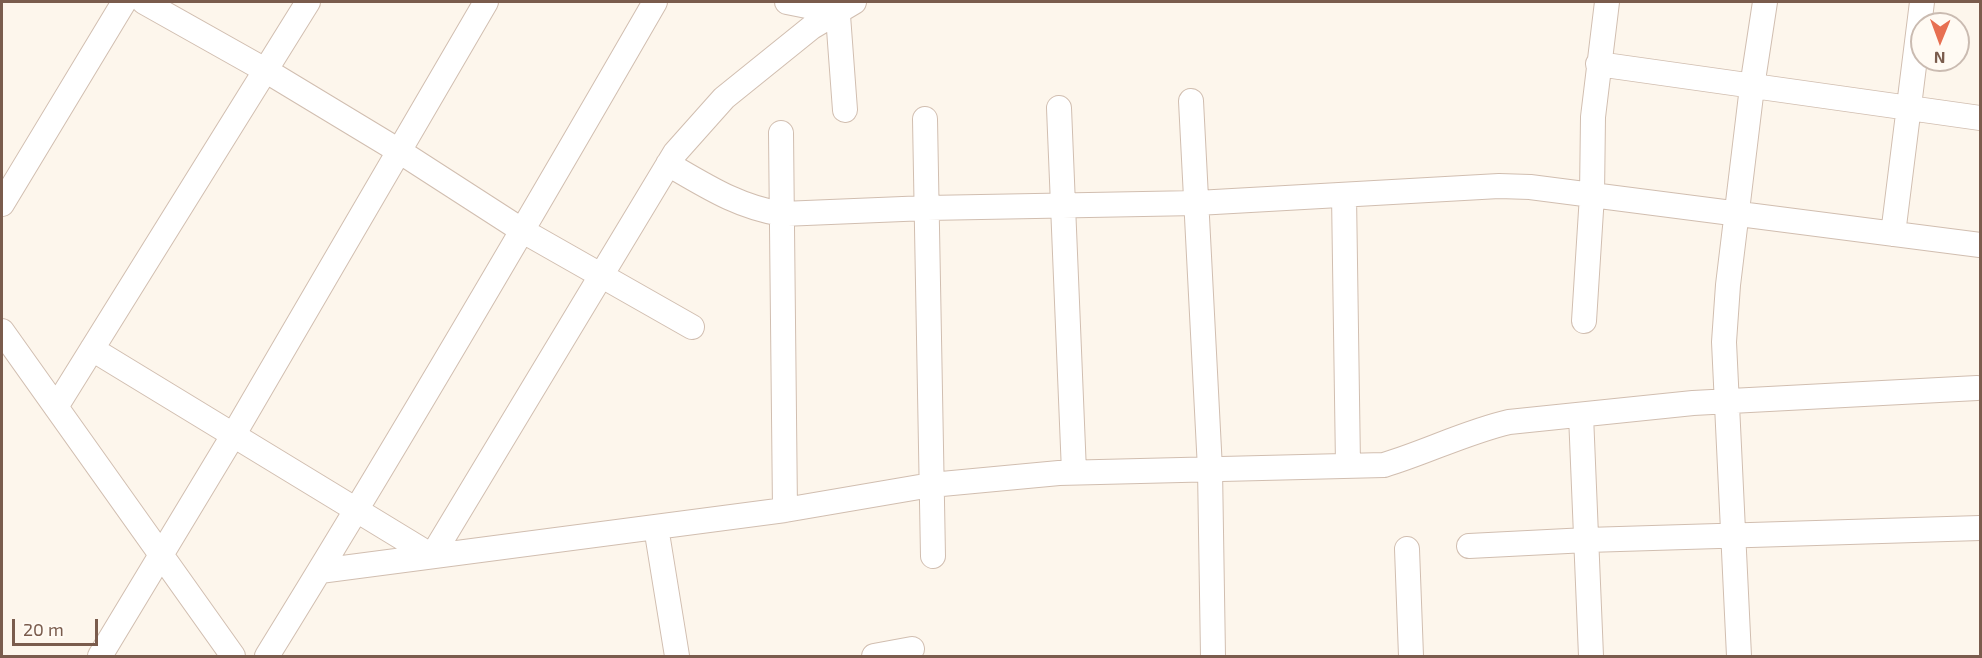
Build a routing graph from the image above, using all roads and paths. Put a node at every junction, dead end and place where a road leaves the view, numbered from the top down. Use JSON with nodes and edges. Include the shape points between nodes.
{"nodes":[{"id":1,"x":124,"y":2,"type":"edge"},
{"id":2,"x":144,"y":2,"type":"edge"},
{"id":3,"x":308,"y":2,"type":"edge"},
{"id":4,"x":486,"y":2,"type":"edge"},
{"id":5,"x":655,"y":2,"type":"edge"},
{"id":6,"x":787,"y":2,"type":"edge"},
{"id":7,"x":1607,"y":2,"type":"edge"},
{"id":8,"x":1766,"y":2,"type":"edge"},
{"id":9,"x":1922,"y":2,"type":"edge"},
{"id":10,"x":843,"y":5,"type":"edge"},
{"id":11,"x":1598,"y":64,"type":"junction"},
{"id":12,"x":265,"y":70,"type":"junction"},
{"id":13,"x":1752,"y":87,"type":"junction"},
{"id":14,"x":1191,"y":101,"type":"dead end"},
{"id":15,"x":1059,"y":108,"type":"dead end"},
{"id":16,"x":1910,"y":108,"type":"junction"},
{"id":17,"x":845,"y":110,"type":"dead end"},
{"id":18,"x":1980,"y":118,"type":"edge"},
{"id":19,"x":925,"y":119,"type":"dead end"},
{"id":20,"x":781,"y":133,"type":"dead end"},
{"id":21,"x":399,"y":151,"type":"junction"},
{"id":22,"x":668,"y":164,"type":"junction"},
{"id":23,"x":1344,"y":195,"type":"junction"},
{"id":24,"x":1592,"y":195,"type":"junction"},
{"id":25,"x":1197,"y":203,"type":"junction"},
{"id":26,"x":2,"y":204,"type":"edge"},
{"id":27,"x":1062,"y":206,"type":"junction"},
{"id":28,"x":927,"y":208,"type":"junction"},
{"id":29,"x":782,"y":214,"type":"junction"},
{"id":30,"x":1736,"y":214,"type":"junction"},
{"id":31,"x":523,"y":231,"type":"junction"},
{"id":32,"x":1893,"y":234,"type":"junction"},
{"id":33,"x":1980,"y":245,"type":"edge"},
{"id":34,"x":601,"y":275,"type":"junction"},
{"id":35,"x":1584,"y":321,"type":"dead end"},
{"id":36,"x":692,"y":327,"type":"dead end"},
{"id":37,"x":2,"y":331,"type":"edge"},
{"id":38,"x":92,"y":349,"type":"junction"},
{"id":39,"x":1977,"y":388,"type":"dead end"},
{"id":40,"x":1727,"y":402,"type":"junction"},
{"id":41,"x":56,"y":408,"type":"junction"},
{"id":42,"x":1581,"y":415,"type":"junction"},
{"id":43,"x":234,"y":434,"type":"junction"},
{"id":44,"x":1347,"y":465,"type":"junction"},
{"id":45,"x":1210,"y":469,"type":"junction"},
{"id":46,"x":1074,"y":472,"type":"junction"},
{"id":47,"x":931,"y":485,"type":"junction"},
{"id":48,"x":358,"y":509,"type":"junction"},
{"id":49,"x":785,"y":510,"type":"junction"},
{"id":50,"x":656,"y":527,"type":"junction"},
{"id":51,"x":1980,"y":528,"type":"edge"},
{"id":52,"x":1733,"y":535,"type":"junction"},
{"id":53,"x":1587,"y":540,"type":"junction"},
{"id":54,"x":1469,"y":546,"type":"dead end"},
{"id":55,"x":1407,"y":549,"type":"dead end"},
{"id":56,"x":162,"y":555,"type":"junction"},
{"id":57,"x":432,"y":556,"type":"junction"},
{"id":58,"x":933,"y":556,"type":"dead end"},
{"id":59,"x":320,"y":571,"type":"junction"},
{"id":60,"x":912,"y":649,"type":"dead end"},
{"id":61,"x":100,"y":657,"type":"edge"},
{"id":62,"x":233,"y":657,"type":"edge"},
{"id":63,"x":267,"y":657,"type":"edge"},
{"id":64,"x":677,"y":657,"type":"edge"},
{"id":65,"x":874,"y":657,"type":"edge"},
{"id":66,"x":1213,"y":657,"type":"edge"},
{"id":67,"x":1411,"y":657,"type":"edge"},
{"id":68,"x":1591,"y":657,"type":"edge"},
{"id":69,"x":1739,"y":657,"type":"edge"}],
"edges":[{"from":1,"to":26,"type":"street"},
{"from":2,"to":12,"type":"street"},
{"from":3,"to":12,"type":"street"},
{"from":4,"to":21,"type":"street"},
{"from":5,"to":31,"type":"street"},
{"from":6,"to":10,"type":"street"},
{"from":7,"to":11,"type":"street"},
{"from":8,"to":13,"type":"street"},
{"from":9,"to":16,"type":"street"},
{"from":10,"to":17,"type":"street"},
{"from":10,"to":22,"type":"street","via":[[724,98]]},
{"from":11,"to":13,"type":"street"},
{"from":11,"to":24,"type":"street"},
{"from":12,"to":21,"type":"street"},
{"from":12,"to":38,"type":"street"},
{"from":13,"to":16,"type":"street"},
{"from":13,"to":30,"type":"street"},
{"from":14,"to":25,"type":"street"},
{"from":15,"to":27,"type":"street"},
{"from":16,"to":18,"type":"street"},
{"from":16,"to":32,"type":"street"},
{"from":19,"to":28,"type":"street"},
{"from":20,"to":29,"type":"street"},
{"from":21,"to":31,"type":"street"},
{"from":21,"to":43,"type":"street"},
{"from":22,"to":29,"type":"street","via":[[733,201]]},
{"from":22,"to":34,"type":"street"},
{"from":23,"to":24,"type":"street","via":[[1499,186]]},
{"from":23,"to":25,"type":"street"},
{"from":23,"to":44,"type":"street"},
{"from":24,"to":30,"type":"street"},
{"from":24,"to":35,"type":"street"},
{"from":25,"to":27,"type":"street"},
{"from":25,"to":45,"type":"street"},
{"from":27,"to":28,"type":"street"},
{"from":27,"to":46,"type":"street"},
{"from":28,"to":29,"type":"street"},
{"from":28,"to":47,"type":"street"},
{"from":29,"to":49,"type":"street"},
{"from":30,"to":32,"type":"street"},
{"from":30,"to":40,"type":"street","via":[[1724,342]]},
{"from":31,"to":34,"type":"street"},
{"from":31,"to":48,"type":"street"},
{"from":32,"to":33,"type":"street"},
{"from":34,"to":36,"type":"street"},
{"from":34,"to":57,"type":"street"},
{"from":37,"to":41,"type":"street"},
{"from":38,"to":41,"type":"street"},
{"from":38,"to":43,"type":"street"},
{"from":39,"to":40,"type":"street"},
{"from":40,"to":42,"type":"street"},
{"from":40,"to":52,"type":"street"},
{"from":41,"to":56,"type":"street"},
{"from":42,"to":44,"type":"street","via":[[1509,422],[1384,465]]},
{"from":42,"to":53,"type":"street"},
{"from":43,"to":48,"type":"street"},
{"from":43,"to":56,"type":"street"},
{"from":44,"to":45,"type":"street"},
{"from":45,"to":46,"type":"street"},
{"from":45,"to":66,"type":"street"},
{"from":46,"to":47,"type":"street"},
{"from":47,"to":49,"type":"street"},
{"from":47,"to":58,"type":"street"},
{"from":48,"to":57,"type":"street"},
{"from":48,"to":59,"type":"street"},
{"from":49,"to":50,"type":"street"},
{"from":50,"to":57,"type":"street"},
{"from":50,"to":64,"type":"street"},
{"from":51,"to":52,"type":"street"},
{"from":52,"to":53,"type":"street"},
{"from":52,"to":69,"type":"street"},
{"from":53,"to":54,"type":"street"},
{"from":53,"to":68,"type":"street"},
{"from":55,"to":67,"type":"street"},
{"from":56,"to":61,"type":"street"},
{"from":56,"to":62,"type":"street"},
{"from":57,"to":59,"type":"street"},
{"from":59,"to":63,"type":"street"},
{"from":60,"to":65,"type":"street"}]}
